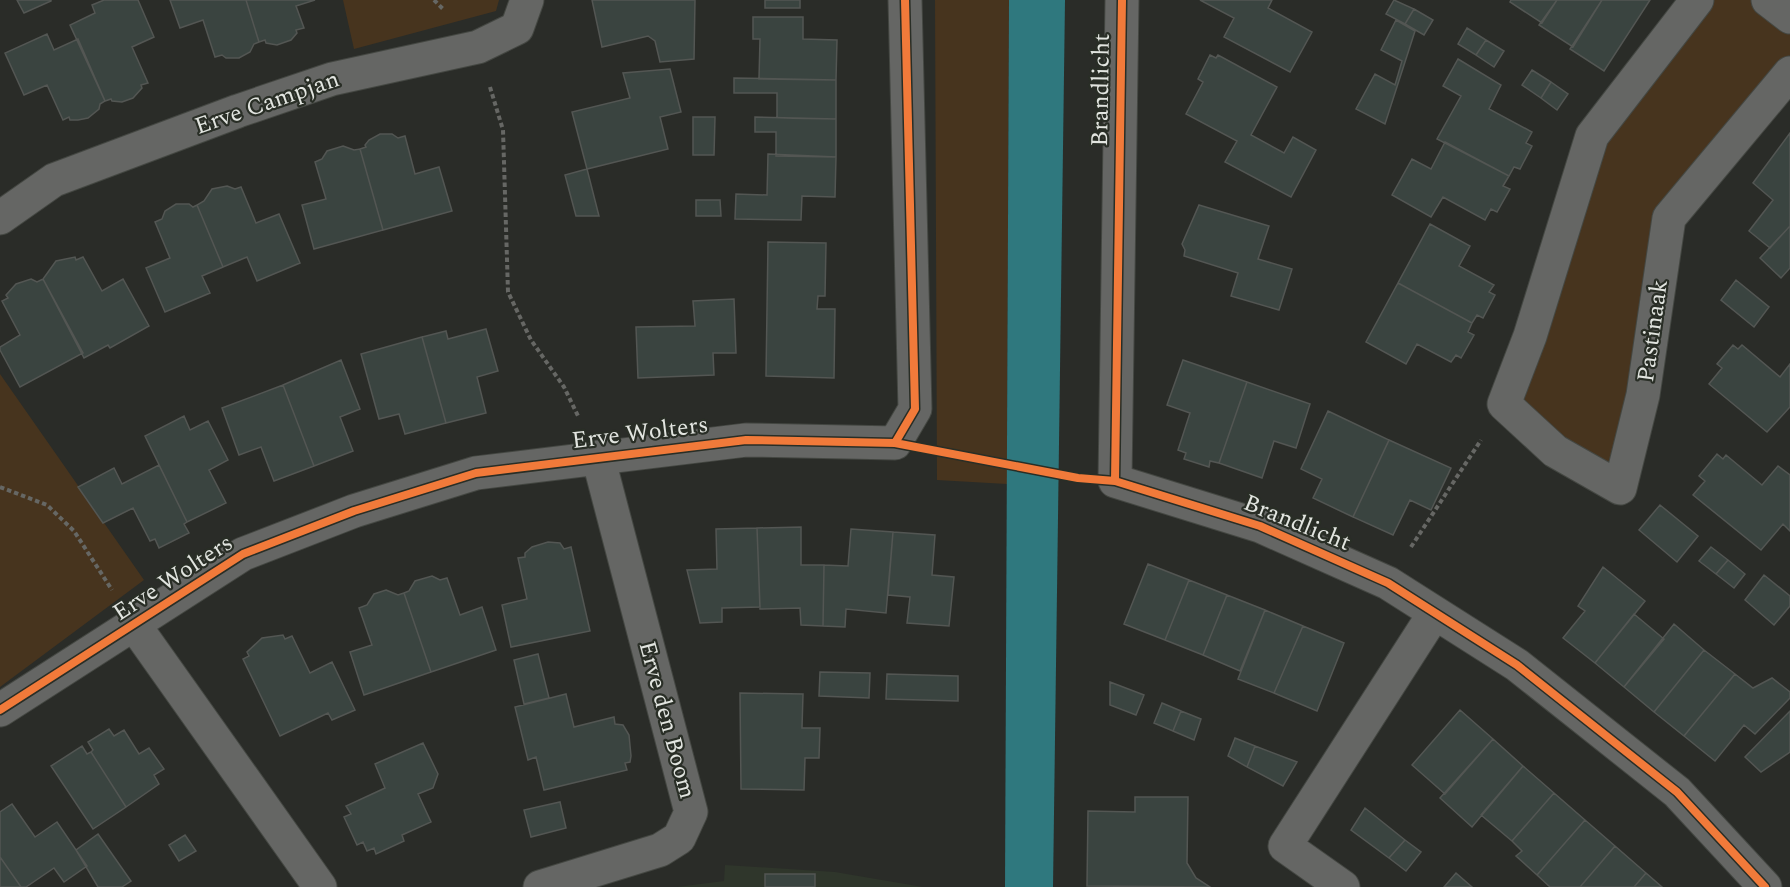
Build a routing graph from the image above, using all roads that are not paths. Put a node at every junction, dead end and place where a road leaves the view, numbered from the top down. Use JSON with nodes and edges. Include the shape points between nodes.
{"nodes":[{"id":1,"x":527,"y":0,"type":"edge"},
{"id":2,"x":904,"y":0,"type":"edge"},
{"id":3,"x":1122,"y":0,"type":"edge"},
{"id":4,"x":1697,"y":0,"type":"edge"},
{"id":5,"x":1768,"y":0,"type":"edge"},
{"id":6,"x":1790,"y":17,"type":"edge"},
{"id":7,"x":1790,"y":73,"type":"edge"},
{"id":8,"x":0,"y":218,"type":"edge"},
{"id":9,"x":598,"y":457,"type":"junction"},
{"id":10,"x":1434,"y":614,"type":"junction"},
{"id":11,"x":135,"y":626,"type":"junction"},
{"id":12,"x":0,"y":710,"type":"edge"},
{"id":13,"x":320,"y":887,"type":"edge"},
{"id":14,"x":540,"y":887,"type":"edge"},
{"id":15,"x":1343,"y":887,"type":"edge"},
{"id":16,"x":1766,"y":887,"type":"edge"}],
"edges":[{"from":1,"to":8,"type":"street","name":"Erve Campjan","via":[[517,28],[478,47],[332,79],[238,111],[54,180]]},
{"from":2,"to":9,"type":"street","name":"Erve Wolters","via":[[915,409],[895,443],[746,440]]},
{"from":3,"to":10,"type":"street","name":"Brandlicht","via":[[1115,481],[1260,526],[1388,583]]},
{"from":4,"to":7,"type":"street","name":"Pastinaak","via":[[1592,136],[1530,336],[1504,405],[1555,451],[1620,488],[1643,394],[1669,219]]},
{"from":5,"to":6,"type":"street"},
{"from":9,"to":11,"type":"street","name":"Erve Wolters","via":[[476,473],[354,511],[243,554]]},
{"from":9,"to":14,"type":"street","name":"Erve den Boom","via":[[691,812],[679,838],[660,850]]},
{"from":10,"to":15,"type":"street","via":[[1285,846]]},
{"from":10,"to":16,"type":"street","name":"Brandlicht","via":[[1517,665],[1677,792]]},
{"from":11,"to":12,"type":"street","name":"Erve Wolters"},
{"from":11,"to":13,"type":"street"}]}
